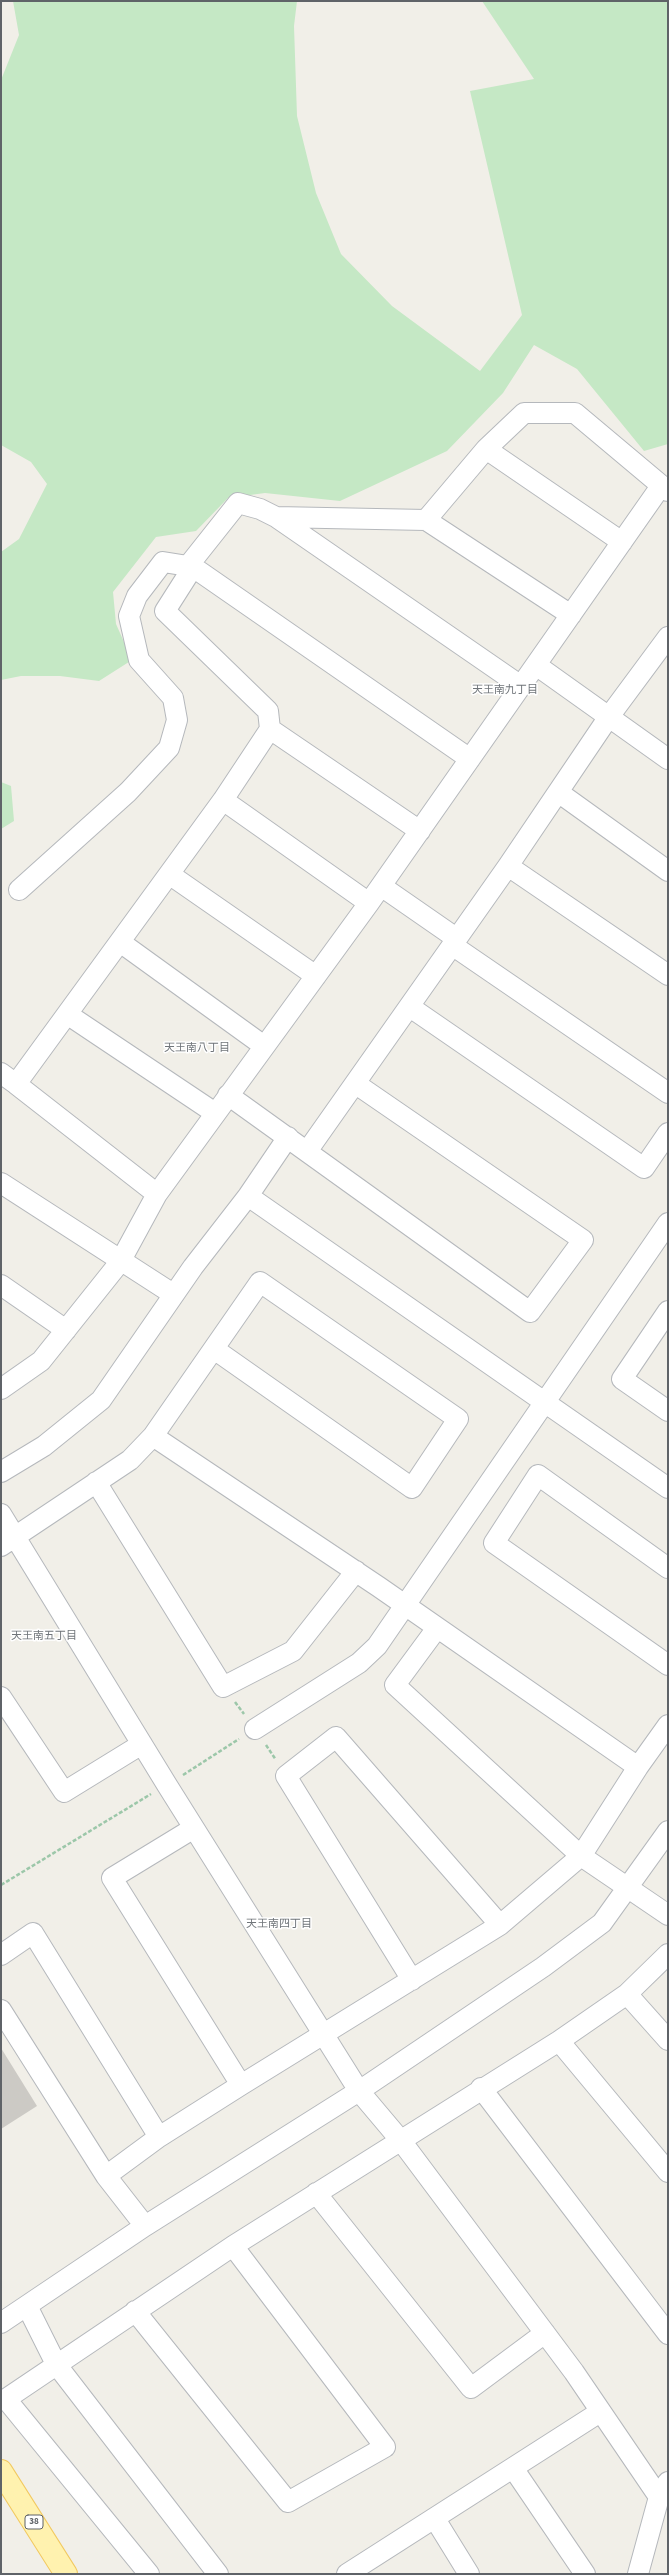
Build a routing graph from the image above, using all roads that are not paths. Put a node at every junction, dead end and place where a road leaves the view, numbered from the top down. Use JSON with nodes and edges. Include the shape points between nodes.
{"nodes":[{"id":1,"x":486,"y":449,"type":"junction"},
{"id":2,"x":664,"y":488,"type":"edge"},
{"id":3,"x":276,"y":517,"type":"junction"},
{"id":4,"x":426,"y":520,"type":"junction"},
{"id":5,"x":622,"y":542,"type":"junction"},
{"id":6,"x":190,"y":566,"type":"junction"},
{"id":7,"x":571,"y":615,"type":"junction"},
{"id":8,"x":668,"y":637,"type":"edge"},
{"id":9,"x":661,"y":660,"type":"edge"},
{"id":10,"x":536,"y":665,"type":"junction"},
{"id":11,"x":521,"y":686,"type":"junction"},
{"id":12,"x":608,"y":718,"type":"junction"},
{"id":13,"x":270,"y":729,"type":"junction"},
{"id":14,"x":470,"y":759,"type":"junction"},
{"id":15,"x":668,"y":759,"type":"edge"},
{"id":16,"x":558,"y":792,"type":"junction"},
{"id":17,"x":223,"y":800,"type":"junction"},
{"id":18,"x":420,"y":831,"type":"junction"},
{"id":19,"x":508,"y":866,"type":"junction"},
{"id":20,"x":668,"y":870,"type":"edge"},
{"id":21,"x":169,"y":874,"type":"junction"},
{"id":22,"x":381,"y":886,"type":"junction"},
{"id":23,"x":19,"y":890,"type":"dead end"},
{"id":24,"x":369,"y":903,"type":"junction"},
{"id":25,"x":120,"y":942,"type":"junction"},
{"id":26,"x":454,"y":942,"type":"junction"},
{"id":27,"x":668,"y":975,"type":"edge"},
{"id":28,"x":316,"y":976,"type":"junction"},
{"id":29,"x":410,"y":1006,"type":"junction"},
{"id":30,"x":67,"y":1014,"type":"junction"},
{"id":31,"x":264,"y":1046,"type":"junction"},
{"id":32,"x":8,"y":1078,"type":"edge"},
{"id":33,"x":356,"y":1084,"type":"junction"},
{"id":34,"x":668,"y":1093,"type":"edge"},
{"id":35,"x":228,"y":1095,"type":"junction"},
{"id":36,"x":215,"y":1113,"type":"junction"},
{"id":37,"x":668,"y":1133,"type":"edge"},
{"id":38,"x":288,"y":1137,"type":"junction"},
{"id":39,"x":308,"y":1150,"type":"junction"},
{"id":40,"x":1,"y":1183,"type":"edge"},
{"id":41,"x":157,"y":1194,"type":"junction"},
{"id":42,"x":248,"y":1196,"type":"junction"},
{"id":43,"x":668,"y":1222,"type":"edge"},
{"id":44,"x":120,"y":1262,"type":"junction"},
{"id":45,"x":1,"y":1285,"type":"edge"},
{"id":46,"x":173,"y":1294,"type":"junction"},
{"id":47,"x":668,"y":1311,"type":"edge"},
{"id":48,"x":66,"y":1330,"type":"junction"},
{"id":49,"x":214,"y":1349,"type":"junction"},
{"id":50,"x":1,"y":1389,"type":"edge"},
{"id":51,"x":544,"y":1401,"type":"junction"},
{"id":52,"x":668,"y":1411,"type":"edge"},
{"id":53,"x":153,"y":1436,"type":"junction"},
{"id":54,"x":1,"y":1472,"type":"edge"},
{"id":55,"x":96,"y":1482,"type":"junction"},
{"id":56,"x":668,"y":1488,"type":"edge"},
{"id":57,"x":1,"y":1514,"type":"edge"},
{"id":58,"x":8,"y":1541,"type":"edge"},
{"id":59,"x":668,"y":1568,"type":"edge"},
{"id":60,"x":356,"y":1571,"type":"junction"},
{"id":61,"x":405,"y":1607,"type":"junction"},
{"id":62,"x":437,"y":1628,"type":"junction"},
{"id":63,"x":668,"y":1665,"type":"edge"},
{"id":64,"x":1,"y":1697,"type":"edge"},
{"id":65,"x":668,"y":1725,"type":"edge"},
{"id":66,"x":255,"y":1729,"type":"road end"},
{"id":67,"x":142,"y":1744,"type":"junction"},
{"id":68,"x":638,"y":1767,"type":"junction"},
{"id":69,"x":194,"y":1828,"type":"junction"},
{"id":70,"x":668,"y":1832,"type":"edge"},
{"id":71,"x":580,"y":1856,"type":"junction"},
{"id":72,"x":628,"y":1886,"type":"junction"},
{"id":73,"x":668,"y":1915,"type":"edge"},
{"id":74,"x":500,"y":1925,"type":"junction"},
{"id":75,"x":668,"y":1954,"type":"edge"},
{"id":76,"x":1,"y":1955,"type":"edge"},
{"id":77,"x":412,"y":1980,"type":"junction"},
{"id":78,"x":628,"y":1994,"type":"junction"},
{"id":79,"x":1,"y":2010,"type":"edge"},
{"id":80,"x":324,"y":2032,"type":"junction"},
{"id":81,"x":668,"y":2040,"type":"edge"},
{"id":82,"x":559,"y":2041,"type":"junction"},
{"id":83,"x":242,"y":2084,"type":"junction"},
{"id":84,"x":481,"y":2088,"type":"junction"},
{"id":85,"x":360,"y":2091,"type":"junction"},
{"id":86,"x":159,"y":2137,"type":"junction"},
{"id":87,"x":402,"y":2142,"type":"junction"},
{"id":88,"x":668,"y":2172,"type":"edge"},
{"id":89,"x":106,"y":2176,"type":"junction"},
{"id":90,"x":316,"y":2193,"type":"junction"},
{"id":91,"x":145,"y":2226,"type":"junction"},
{"id":92,"x":233,"y":2246,"type":"junction"},
{"id":93,"x":27,"y":2306,"type":"junction"},
{"id":94,"x":135,"y":2311,"type":"junction"},
{"id":95,"x":1,"y":2323,"type":"edge"},
{"id":96,"x":545,"y":2333,"type":"junction"},
{"id":97,"x":668,"y":2334,"type":"edge"},
{"id":98,"x":56,"y":2364,"type":"junction"},
{"id":99,"x":600,"y":2412,"type":"junction"},
{"id":100,"x":513,"y":2468,"type":"junction"},
{"id":101,"x":1,"y":2471,"type":"edge"},
{"id":102,"x":664,"y":2489,"type":"edge"},
{"id":103,"x":435,"y":2519,"type":"junction"},
{"id":104,"x":66,"y":2574,"type":"edge"},
{"id":105,"x":149,"y":2574,"type":"edge"},
{"id":106,"x":218,"y":2574,"type":"edge"},
{"id":107,"x":347,"y":2574,"type":"edge"},
{"id":108,"x":469,"y":2574,"type":"edge"},
{"id":109,"x":585,"y":2574,"type":"edge"},
{"id":110,"x":638,"y":2574,"type":"edge"}],
"edges":[{"from":1,"to":2,"type":"street","via":[[524,413],[575,413]]},
{"from":1,"to":4,"type":"street"},
{"from":1,"to":5,"type":"street"},
{"from":2,"to":5,"type":"street"},
{"from":3,"to":4,"type":"street"},
{"from":3,"to":6,"type":"street","via":[[260,508],[238,503]]},
{"from":3,"to":11,"type":"street"},
{"from":4,"to":7,"type":"street"},
{"from":5,"to":7,"type":"street"},
{"from":6,"to":13,"type":"street","via":[[165,611],[268,711]]},
{"from":6,"to":14,"type":"street"},
{"from":6,"to":23,"type":"street","via":[[164,562],[137,596],[129,616],[139,660],[173,698],[177,720],[169,748],[128,792]]},
{"from":7,"to":10,"type":"street"},
{"from":8,"to":9,"type":"street"},
{"from":9,"to":12,"type":"street"},
{"from":10,"to":11,"type":"street"},
{"from":10,"to":12,"type":"street"},
{"from":11,"to":14,"type":"street"},
{"from":12,"to":15,"type":"street"},
{"from":12,"to":16,"type":"street"},
{"from":13,"to":17,"type":"street"},
{"from":13,"to":18,"type":"street"},
{"from":14,"to":18,"type":"street"},
{"from":16,"to":19,"type":"street"},
{"from":16,"to":20,"type":"street"},
{"from":17,"to":21,"type":"street"},
{"from":17,"to":24,"type":"street"},
{"from":18,"to":22,"type":"street"},
{"from":19,"to":26,"type":"street"},
{"from":19,"to":27,"type":"street"},
{"from":21,"to":25,"type":"street"},
{"from":21,"to":28,"type":"street"},
{"from":22,"to":24,"type":"street"},
{"from":22,"to":26,"type":"street"},
{"from":24,"to":28,"type":"street"},
{"from":25,"to":30,"type":"street"},
{"from":25,"to":31,"type":"street"},
{"from":26,"to":29,"type":"street"},
{"from":26,"to":34,"type":"street"},
{"from":28,"to":31,"type":"street"},
{"from":29,"to":33,"type":"street"},
{"from":29,"to":37,"type":"street","via":[[644,1168]]},
{"from":30,"to":32,"type":"street"},
{"from":30,"to":36,"type":"street"},
{"from":31,"to":35,"type":"street"},
{"from":32,"to":41,"type":"street"},
{"from":33,"to":39,"type":"street"},
{"from":33,"to":39,"type":"street","via":[[583,1240],[530,1312]]},
{"from":35,"to":36,"type":"street"},
{"from":35,"to":38,"type":"street"},
{"from":36,"to":41,"type":"street"},
{"from":38,"to":39,"type":"street"},
{"from":38,"to":42,"type":"street"},
{"from":40,"to":44,"type":"street"},
{"from":41,"to":44,"type":"street"},
{"from":42,"to":46,"type":"street"},
{"from":42,"to":51,"type":"street"},
{"from":43,"to":51,"type":"street"},
{"from":44,"to":46,"type":"street"},
{"from":44,"to":48,"type":"street"},
{"from":45,"to":48,"type":"street"},
{"from":46,"to":54,"type":"street","via":[[101,1400],[44,1446]]},
{"from":47,"to":52,"type":"street","via":[[622,1379]]},
{"from":48,"to":50,"type":"street","via":[[41,1361]]},
{"from":49,"to":49,"type":"street","via":[[412,1488],[458,1419],[260,1282]]},
{"from":49,"to":53,"type":"street"},
{"from":51,"to":56,"type":"street"},
{"from":51,"to":61,"type":"street"},
{"from":53,"to":55,"type":"street","via":[[130,1460]]},
{"from":53,"to":60,"type":"street"},
{"from":55,"to":58,"type":"street"},
{"from":55,"to":60,"type":"street","via":[[223,1687],[293,1651]]},
{"from":57,"to":58,"type":"street"},
{"from":58,"to":67,"type":"street"},
{"from":59,"to":63,"type":"street","via":[[538,1476],[494,1543]]},
{"from":60,"to":61,"type":"street"},
{"from":61,"to":62,"type":"street"},
{"from":61,"to":66,"type":"street","via":[[377,1646],[359,1663]]},
{"from":62,"to":68,"type":"street"},
{"from":62,"to":71,"type":"street","via":[[396,1685]]},
{"from":64,"to":67,"type":"street","via":[[64,1792]]},
{"from":65,"to":68,"type":"street"},
{"from":67,"to":69,"type":"street"},
{"from":68,"to":71,"type":"street"},
{"from":69,"to":80,"type":"street"},
{"from":69,"to":83,"type":"street","via":[[112,1878]]},
{"from":70,"to":72,"type":"street"},
{"from":71,"to":72,"type":"street"},
{"from":71,"to":74,"type":"street"},
{"from":72,"to":73,"type":"street"},
{"from":72,"to":85,"type":"street","via":[[602,1923],[543,1967]]},
{"from":74,"to":77,"type":"street"},
{"from":74,"to":77,"type":"street","via":[[336,1737],[286,1776]]},
{"from":75,"to":78,"type":"street"},
{"from":76,"to":86,"type":"street","via":[[33,1933]]},
{"from":77,"to":80,"type":"street"},
{"from":78,"to":81,"type":"street"},
{"from":78,"to":82,"type":"street"},
{"from":79,"to":89,"type":"street"},
{"from":80,"to":83,"type":"street"},
{"from":80,"to":85,"type":"street"},
{"from":82,"to":84,"type":"street"},
{"from":82,"to":88,"type":"street"},
{"from":83,"to":86,"type":"street"},
{"from":84,"to":87,"type":"street"},
{"from":84,"to":97,"type":"street"},
{"from":85,"to":87,"type":"street"},
{"from":85,"to":91,"type":"street"},
{"from":86,"to":89,"type":"street"},
{"from":87,"to":90,"type":"street"},
{"from":87,"to":96,"type":"street"},
{"from":89,"to":91,"type":"street"},
{"from":90,"to":92,"type":"street"},
{"from":90,"to":96,"type":"street","via":[[471,2388]]},
{"from":91,"to":93,"type":"street"},
{"from":92,"to":94,"type":"street"},
{"from":92,"to":94,"type":"street","via":[[385,2447],[288,2502]]},
{"from":93,"to":95,"type":"street"},
{"from":93,"to":98,"type":"street"},
{"from":94,"to":98,"type":"street"},
{"from":96,"to":99,"type":"street"},
{"from":98,"to":105,"type":"street","via":[[6,2399]]},
{"from":98,"to":106,"type":"street"},
{"from":99,"to":100,"type":"street"},
{"from":99,"to":102,"type":"street"},
{"from":100,"to":103,"type":"street"},
{"from":100,"to":109,"type":"street"},
{"from":101,"to":104,"type":"main road","number":"38"},
{"from":102,"to":110,"type":"street"},
{"from":103,"to":107,"type":"street"},
{"from":103,"to":108,"type":"street"}]}
